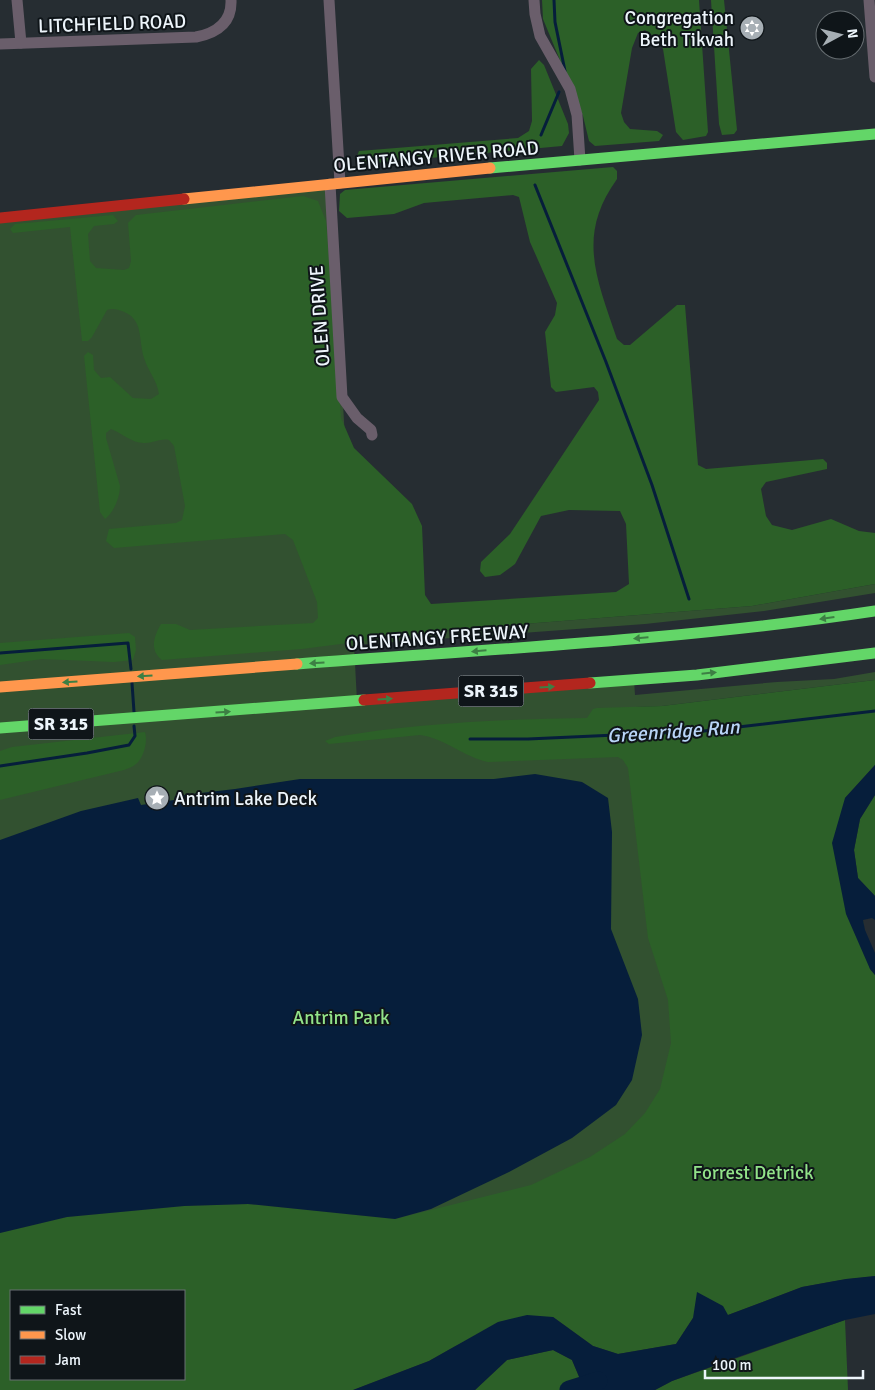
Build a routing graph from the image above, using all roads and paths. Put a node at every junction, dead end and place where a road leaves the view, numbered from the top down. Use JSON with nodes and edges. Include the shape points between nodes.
{"nodes":[{"id":1,"x":17,"y":0,"type":"edge"},
{"id":2,"x":231,"y":0,"type":"edge"},
{"id":3,"x":329,"y":0,"type":"edge"},
{"id":4,"x":534,"y":0,"type":"edge"},
{"id":5,"x":869,"y":0,"type":"edge"},
{"id":6,"x":874,"y":41,"type":"edge"},
{"id":7,"x":21,"y":43,"type":"junction"},
{"id":8,"x":0,"y":44,"type":"edge"},
{"id":9,"x":875,"y":77,"type":"edge"},
{"id":10,"x":875,"y":134,"type":"edge"},
{"id":11,"x":580,"y":160,"type":"junction"},
{"id":12,"x":335,"y":183,"type":"junction"},
{"id":13,"x":0,"y":218,"type":"edge"},
{"id":14,"x":372,"y":435,"type":"dead end"},
{"id":15,"x":875,"y":611,"type":"edge"},
{"id":16,"x":875,"y":653,"type":"edge"},
{"id":17,"x":0,"y":687,"type":"edge"},
{"id":18,"x":0,"y":728,"type":"edge"}],
"edges":[{"from":1,"to":7,"type":"street"},
{"from":2,"to":7,"type":"street","name":"LITCHFIELD ROAD","via":[[222,26],[210,34],[196,37]]},
{"from":3,"to":12,"type":"street","name":"OLEN DRIVE"},
{"from":4,"to":11,"type":"street","via":[[540,36],[570,89],[578,115]]},
{"from":5,"to":6,"type":"street"},
{"from":6,"to":9,"type":"street"},
{"from":7,"to":8,"type":"street","name":"LITCHFIELD ROAD"},
{"from":10,"to":11,"type":"main road","name":"OLENTANGY RIVER ROAD"},
{"from":11,"to":12,"type":"main road","name":"OLENTANGY RIVER ROAD"},
{"from":12,"to":13,"type":"main road","name":"OLENTANGY RIVER ROAD"},
{"from":12,"to":14,"type":"street","name":"OLEN DRIVE","via":[[342,397]]},
{"from":15,"to":17,"type":"main road","name":"OLENTANGY FREEWAY","number":"SR 315","one_way":true,"via":[[690,634]]},
{"from":18,"to":16,"type":"main road","number":"SR 315","one_way":true,"via":[[697,675]]}]}
